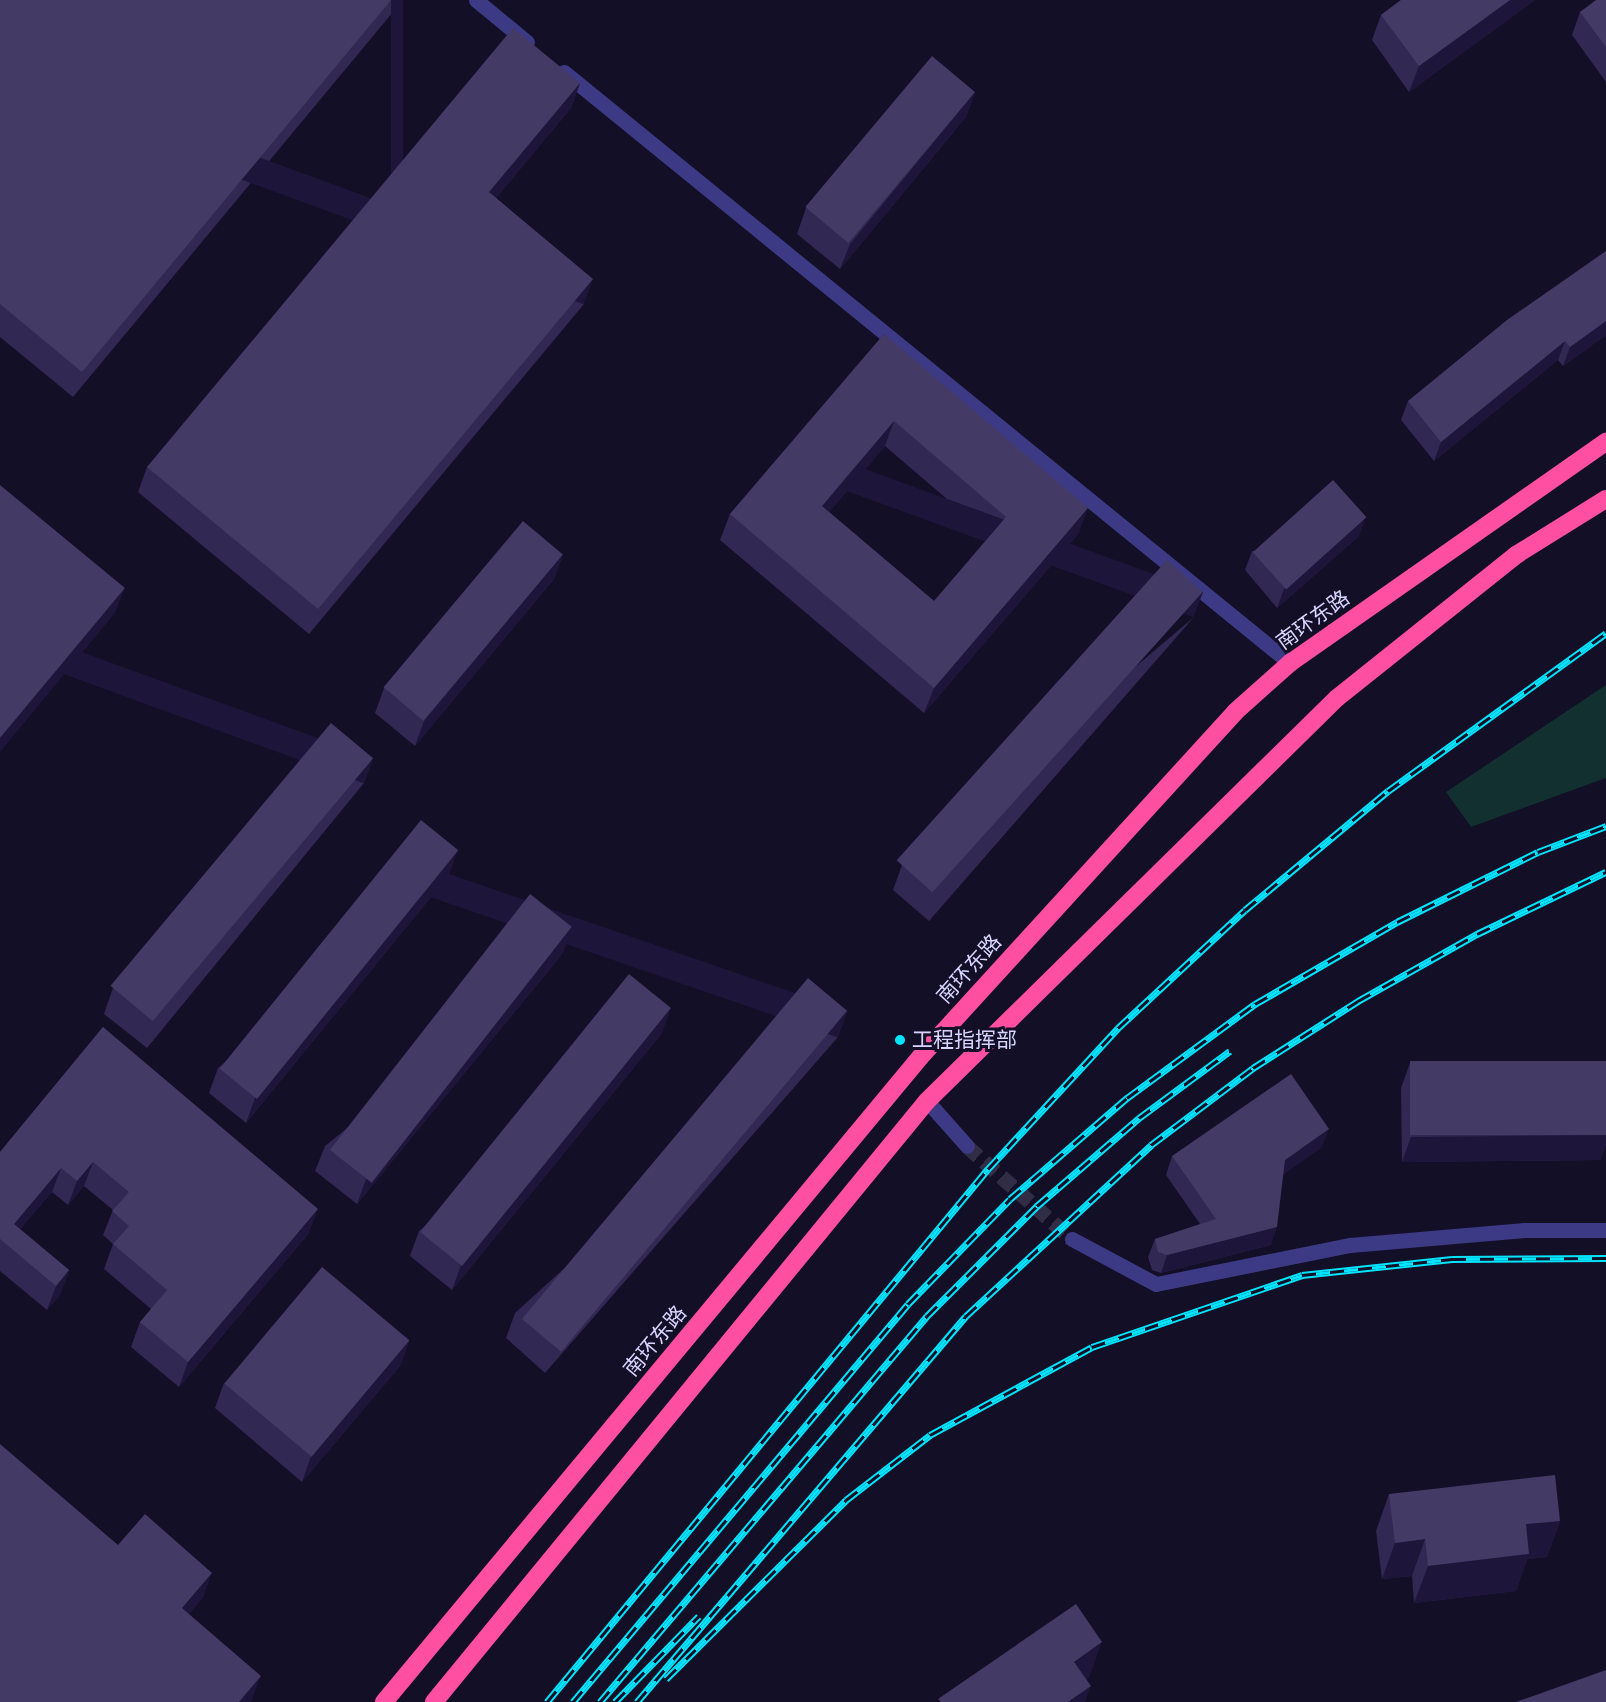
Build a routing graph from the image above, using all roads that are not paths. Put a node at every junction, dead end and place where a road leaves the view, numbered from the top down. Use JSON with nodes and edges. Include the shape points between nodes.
{"nodes":[{"id":1,"x":476,"y":0,"type":"edge"},
{"id":2,"x":1606,"y":442,"type":"edge"},
{"id":3,"x":1606,"y":499,"type":"edge"},
{"id":4,"x":1290,"y":663,"type":"junction"},
{"id":5,"x":927,"y":1101,"type":"junction"},
{"id":6,"x":967,"y":1146,"type":"tunnel mouth"},
{"id":7,"x":1606,"y":1230,"type":"edge"},
{"id":8,"x":1072,"y":1239,"type":"tunnel mouth"},
{"id":9,"x":384,"y":1702,"type":"edge"},
{"id":10,"x":434,"y":1702,"type":"edge"}],
"edges":[{"from":1,"to":4,"type":"street"},
{"from":2,"to":4,"type":"highway","name":"南环东路"},
{"from":3,"to":5,"type":"highway","via":[[1516,555],[1337,698]]},
{"from":4,"to":9,"type":"highway","name":"南环东路","via":[[1235,712],[923,1054]]},
{"from":5,"to":6,"type":"street"},
{"from":5,"to":10,"type":"highway"},
{"from":7,"to":8,"type":"street","via":[[1524,1230],[1350,1245],[1156,1284]]}]}
